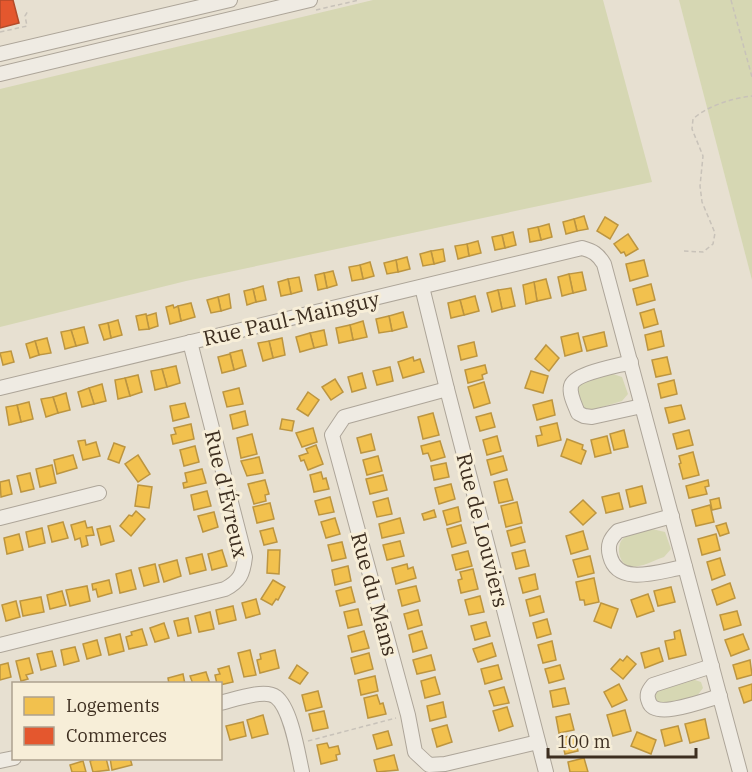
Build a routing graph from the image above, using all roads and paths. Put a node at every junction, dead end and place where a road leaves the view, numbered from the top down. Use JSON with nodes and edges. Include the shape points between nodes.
{"nodes":[{"id":1,"x":179,"y":0,"type":"edge"},
{"id":2,"x":230,"y":0,"type":"edge"},
{"id":3,"x":310,"y":0,"type":"edge"},
{"id":4,"x":731,"y":0,"type":"edge"},
{"id":5,"x":198,"y":8,"type":"junction"},
{"id":6,"x":28,"y":11,"type":"dead end"},
{"id":7,"x":0,"y":32,"type":"edge"},
{"id":8,"x":0,"y":54,"type":"edge"},
{"id":9,"x":0,"y":74,"type":"edge"},
{"id":10,"x":752,"y":77,"type":"edge"},
{"id":11,"x":752,"y":96,"type":"edge"},
{"id":12,"x":684,"y":250,"type":"dead end"},
{"id":13,"x":422,"y":287,"type":"junction"},
{"id":14,"x":190,"y":342,"type":"junction"},
{"id":15,"x":630,"y":362,"type":"junction"},
{"id":16,"x":0,"y":388,"type":"edge"},
{"id":17,"x":447,"y":389,"type":"junction"},
{"id":18,"x":642,"y":406,"type":"junction"},
{"id":19,"x":99,"y":494,"type":"dead end"},
{"id":20,"x":672,"y":516,"type":"junction"},
{"id":21,"x":0,"y":518,"type":"edge"},
{"id":22,"x":685,"y":567,"type":"junction"},
{"id":23,"x":0,"y":645,"type":"edge"},
{"id":24,"x":712,"y":666,"type":"junction"},
{"id":25,"x":720,"y":696,"type":"junction"},
{"id":26,"x":222,"y":702,"type":"edge"},
{"id":27,"x":408,"y":715,"type":"junction"},
{"id":28,"x":538,"y":741,"type":"junction"},
{"id":29,"x":296,"y":744,"type":"junction"},
{"id":30,"x":302,"y":772,"type":"edge"},
{"id":31,"x":546,"y":772,"type":"edge"},
{"id":32,"x":740,"y":772,"type":"edge"}],
"edges":[{"from":1,"to":5,"type":"street"},
{"from":2,"to":5,"type":"street"},
{"from":3,"to":9,"type":"street"},
{"from":4,"to":10,"type":"path"},
{"from":5,"to":8,"type":"street"},
{"from":6,"to":7,"type":"path","via":[[27,26]]},
{"from":11,"to":12,"type":"path","via":[[738,98],[693,119],[692,129],[703,156],[702,202],[716,232],[712,244],[703,252]]},
{"from":13,"to":14,"type":"street","name":"Rue Paul-Mainguy"},
{"from":13,"to":15,"type":"street","name":"Rue Paul-Mainguy","via":[[582,248],[598,255],[604,264]]},
{"from":13,"to":17,"type":"street","name":"Rue de Louviers"},
{"from":14,"to":16,"type":"street","name":"Rue Paul-Mainguy"},
{"from":14,"to":23,"type":"street","name":"Rue d'Évreux","via":[[245,557],[242,575],[225,589]]},
{"from":15,"to":18,"type":"street"},
{"from":15,"to":18,"type":"street","via":[[578,377],[571,383],[570,391],[578,413],[584,416]]},
{"from":17,"to":27,"type":"street","name":"Rue du Mans","via":[[344,417],[332,435]]},
{"from":17,"to":28,"type":"street","name":"Rue de Louviers"},
{"from":18,"to":20,"type":"street"},
{"from":19,"to":21,"type":"street"},
{"from":20,"to":22,"type":"street"},
{"from":20,"to":22,"type":"street","via":[[618,531],[608,546],[610,556],[613,565],[631,575]]},
{"from":22,"to":24,"type":"street"},
{"from":24,"to":25,"type":"street"},
{"from":24,"to":25,"type":"street","via":[[653,685],[647,699],[657,711]]},
{"from":25,"to":32,"type":"street"},
{"from":26,"to":29,"type":"street","via":[[243,696],[276,696],[286,711]]},
{"from":27,"to":28,"type":"street","name":"Rue du Mans","via":[[415,752],[429,765],[445,765]]},
{"from":27,"to":29,"type":"path"},
{"from":28,"to":31,"type":"street","name":"Rue de Louviers"},
{"from":29,"to":30,"type":"street"}]}
